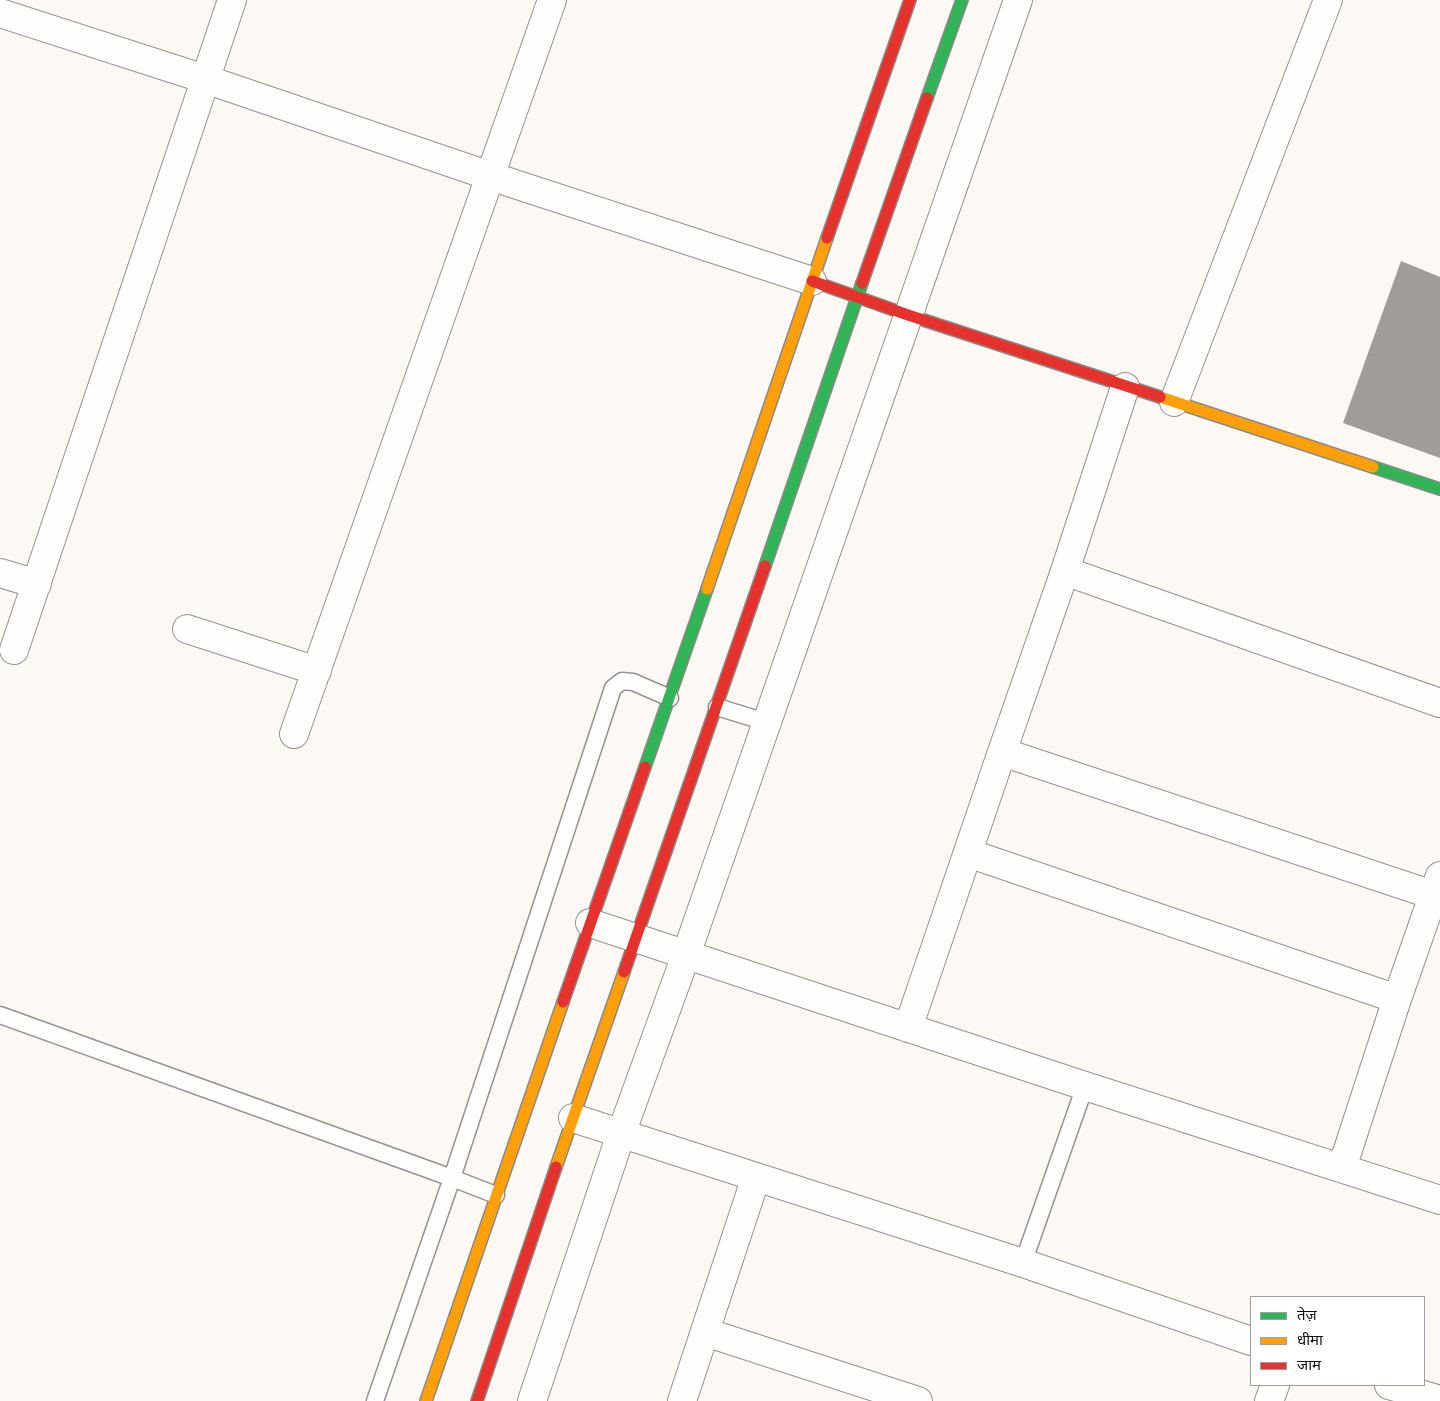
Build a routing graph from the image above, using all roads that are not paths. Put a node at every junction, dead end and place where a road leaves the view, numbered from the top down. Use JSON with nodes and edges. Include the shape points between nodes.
{"nodes":[{"id":1,"x":232,"y":0,"type":"edge"},
{"id":2,"x":552,"y":0,"type":"edge"},
{"id":3,"x":910,"y":0,"type":"edge"},
{"id":4,"x":962,"y":0,"type":"edge"},
{"id":5,"x":1018,"y":0,"type":"edge"},
{"id":6,"x":1328,"y":0,"type":"edge"},
{"id":7,"x":0,"y":12,"type":"edge"},
{"id":8,"x":205,"y":79,"type":"junction"},
{"id":9,"x":490,"y":176,"type":"junction"},
{"id":10,"x":812,"y":281,"type":"junction"},
{"id":11,"x":857,"y":296,"type":"junction"},
{"id":12,"x":908,"y":315,"type":"junction"},
{"id":13,"x":1125,"y":387,"type":"junction"},
{"id":14,"x":1174,"y":402,"type":"junction"},
{"id":15,"x":1440,"y":489,"type":"edge"},
{"id":16,"x":1065,"y":571,"type":"junction"},
{"id":17,"x":0,"y":573,"type":"edge"},
{"id":18,"x":37,"y":584,"type":"junction"},
{"id":19,"x":187,"y":629,"type":"dead end"},
{"id":20,"x":14,"y":650,"type":"dead end"},
{"id":21,"x":317,"y":671,"type":"junction"},
{"id":22,"x":670,"y":698,"type":"junction"},
{"id":23,"x":1440,"y":702,"type":"edge"},
{"id":24,"x":717,"y":707,"type":"junction"},
{"id":25,"x":766,"y":722,"type":"junction"},
{"id":26,"x":294,"y":734,"type":"dead end"},
{"id":27,"x":1002,"y":752,"type":"junction"},
{"id":28,"x":968,"y":853,"type":"junction"},
{"id":29,"x":1437,"y":885,"type":"edge"},
{"id":30,"x":590,"y":923,"type":"junction"},
{"id":31,"x":636,"y":938,"type":"junction"},
{"id":32,"x":686,"y":955,"type":"junction"},
{"id":33,"x":1396,"y":999,"type":"junction"},
{"id":34,"x":0,"y":1015,"type":"edge"},
{"id":35,"x":908,"y":1028,"type":"junction"},
{"id":36,"x":1085,"y":1086,"type":"junction"},
{"id":37,"x":573,"y":1118,"type":"junction"},
{"id":38,"x":621,"y":1134,"type":"junction"},
{"id":39,"x":1342,"y":1168,"type":"junction"},
{"id":40,"x":756,"y":1177,"type":"junction"},
{"id":41,"x":452,"y":1178,"type":"junction"},
{"id":42,"x":496,"y":1195,"type":"junction"},
{"id":43,"x":1440,"y":1200,"type":"edge"},
{"id":44,"x":1023,"y":1263,"type":"junction"},
{"id":45,"x":705,"y":1332,"type":"junction"},
{"id":46,"x":1250,"y":1341,"type":"edge"},
{"id":47,"x":1275,"y":1386,"type":"edge"},
{"id":48,"x":1393,"y":1386,"type":"edge"},
{"id":49,"x":1440,"y":1400,"type":"edge"},
{"id":50,"x":375,"y":1401,"type":"edge"},
{"id":51,"x":426,"y":1401,"type":"edge"},
{"id":52,"x":477,"y":1401,"type":"edge"},
{"id":53,"x":532,"y":1401,"type":"edge"},
{"id":54,"x":682,"y":1401,"type":"edge"},
{"id":55,"x":918,"y":1401,"type":"edge"},
{"id":56,"x":1269,"y":1401,"type":"edge"}],
"edges":[{"from":1,"to":8,"type":"street"},
{"from":2,"to":9,"type":"street"},
{"from":3,"to":10,"type":"street"},
{"from":4,"to":11,"type":"street"},
{"from":5,"to":12,"type":"street"},
{"from":6,"to":14,"type":"street"},
{"from":7,"to":8,"type":"street"},
{"from":8,"to":9,"type":"street"},
{"from":8,"to":18,"type":"street"},
{"from":9,"to":10,"type":"street"},
{"from":9,"to":21,"type":"street"},
{"from":10,"to":11,"type":"street"},
{"from":10,"to":22,"type":"street"},
{"from":11,"to":12,"type":"street"},
{"from":11,"to":24,"type":"street"},
{"from":12,"to":13,"type":"street"},
{"from":12,"to":25,"type":"street"},
{"from":13,"to":14,"type":"street"},
{"from":13,"to":16,"type":"street"},
{"from":14,"to":15,"type":"street"},
{"from":16,"to":23,"type":"street"},
{"from":16,"to":27,"type":"street"},
{"from":17,"to":18,"type":"street"},
{"from":18,"to":20,"type":"street"},
{"from":19,"to":21,"type":"street"},
{"from":21,"to":26,"type":"street"},
{"from":22,"to":30,"type":"street"},
{"from":22,"to":41,"type":"lane","via":[[633,682],[622,681],[613,688]]},
{"from":24,"to":25,"type":"lane"},
{"from":24,"to":31,"type":"street"},
{"from":25,"to":32,"type":"street"},
{"from":27,"to":28,"type":"street"},
{"from":27,"to":29,"type":"street"},
{"from":28,"to":33,"type":"street"},
{"from":28,"to":35,"type":"street"},
{"from":29,"to":33,"type":"street"},
{"from":30,"to":31,"type":"street"},
{"from":30,"to":42,"type":"street"},
{"from":31,"to":32,"type":"street"},
{"from":31,"to":37,"type":"street"},
{"from":32,"to":35,"type":"street"},
{"from":32,"to":38,"type":"street"},
{"from":33,"to":39,"type":"street"},
{"from":34,"to":41,"type":"lane"},
{"from":35,"to":36,"type":"street"},
{"from":36,"to":39,"type":"street"},
{"from":36,"to":44,"type":"lane"},
{"from":37,"to":38,"type":"street"},
{"from":37,"to":52,"type":"street"},
{"from":38,"to":40,"type":"street"},
{"from":38,"to":53,"type":"street"},
{"from":39,"to":43,"type":"street"},
{"from":40,"to":44,"type":"street"},
{"from":40,"to":45,"type":"street"},
{"from":41,"to":42,"type":"lane"},
{"from":41,"to":50,"type":"lane"},
{"from":42,"to":51,"type":"street"},
{"from":44,"to":46,"type":"street"},
{"from":45,"to":54,"type":"street"},
{"from":45,"to":55,"type":"street"},
{"from":47,"to":56,"type":"street"},
{"from":48,"to":49,"type":"street"}]}
